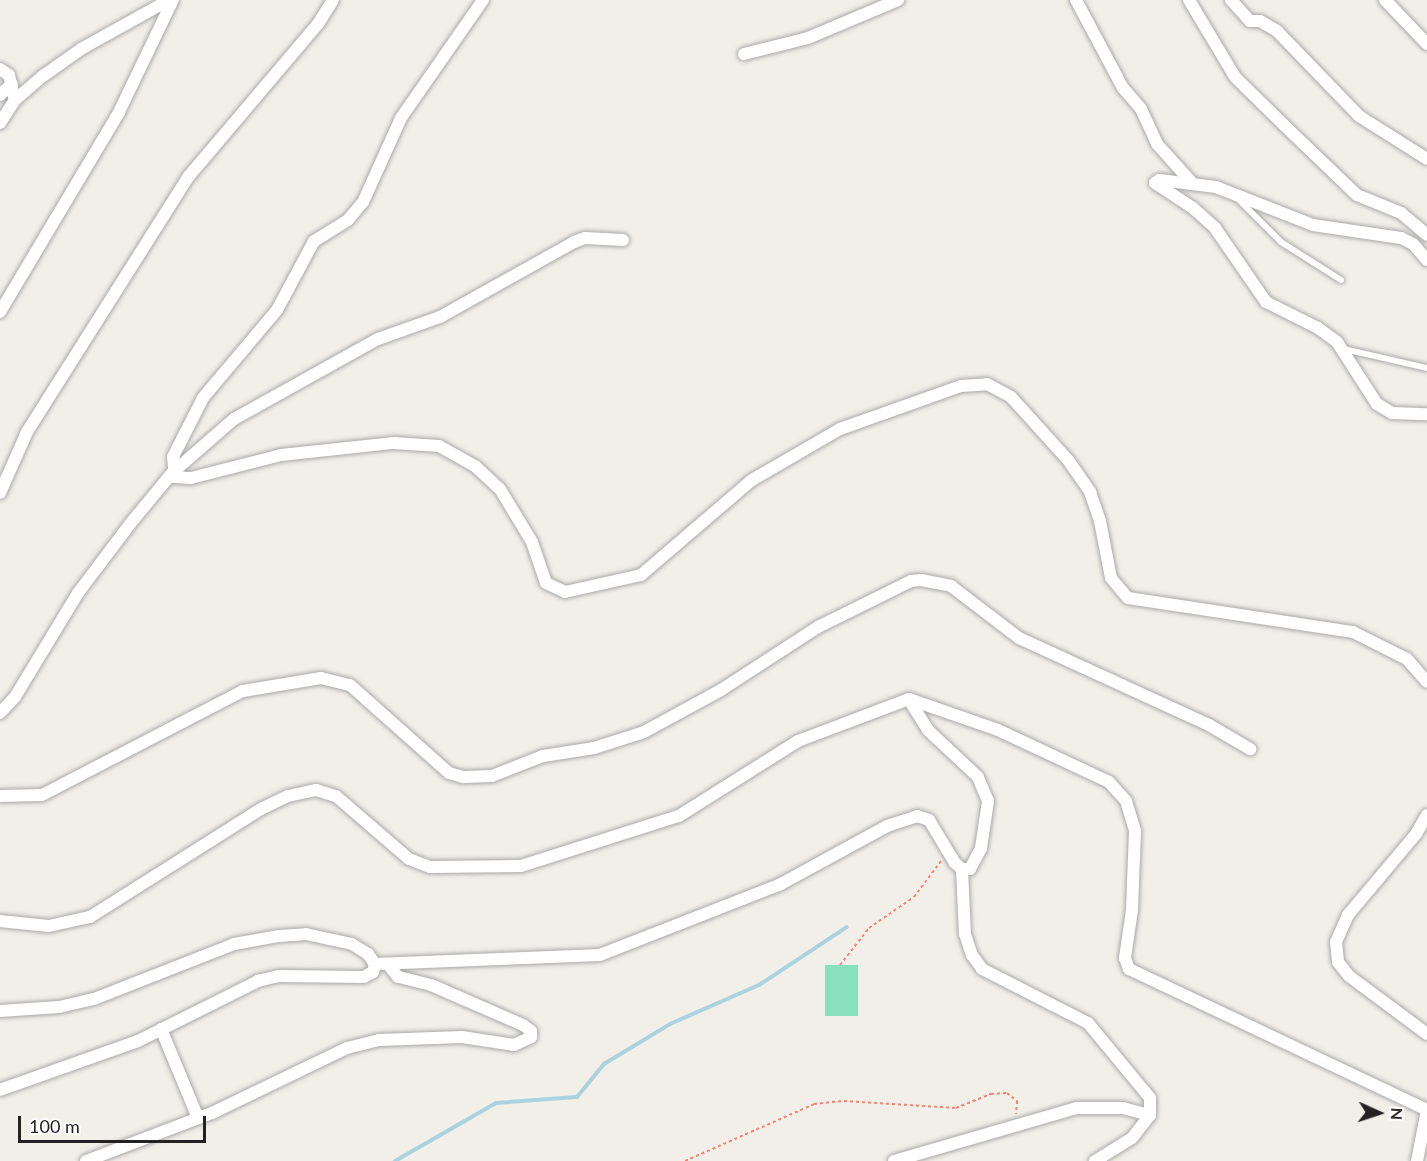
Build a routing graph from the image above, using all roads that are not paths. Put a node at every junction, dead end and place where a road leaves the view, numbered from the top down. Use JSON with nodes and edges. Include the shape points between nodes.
{"nodes":[{"id":1,"x":171,"y":0,"type":"edge"},
{"id":2,"x":333,"y":0,"type":"edge"},
{"id":3,"x":483,"y":0,"type":"edge"},
{"id":4,"x":898,"y":0,"type":"edge"},
{"id":5,"x":1076,"y":0,"type":"edge"},
{"id":6,"x":1189,"y":0,"type":"edge"},
{"id":7,"x":1231,"y":0,"type":"edge"},
{"id":8,"x":1385,"y":0,"type":"edge"},
{"id":9,"x":1427,"y":44,"type":"edge"},
{"id":10,"x":744,"y":54,"type":"dead end"},
{"id":11,"x":0,"y":69,"type":"edge"},
{"id":12,"x":12,"y":84,"type":"junction"},
{"id":13,"x":0,"y":95,"type":"edge"},
{"id":14,"x":15,"y":100,"type":"junction"},
{"id":15,"x":0,"y":123,"type":"edge"},
{"id":16,"x":1427,"y":159,"type":"edge"},
{"id":17,"x":1195,"y":186,"type":"junction"},
{"id":18,"x":1237,"y":194,"type":"junction"},
{"id":19,"x":1427,"y":235,"type":"edge"},
{"id":20,"x":623,"y":240,"type":"dead end"},
{"id":21,"x":1427,"y":260,"type":"edge"},
{"id":22,"x":1341,"y":280,"type":"dead end"},
{"id":23,"x":0,"y":312,"type":"edge"},
{"id":24,"x":1344,"y":349,"type":"junction"},
{"id":25,"x":1427,"y":368,"type":"edge"},
{"id":26,"x":1427,"y":414,"type":"edge"},
{"id":27,"x":172,"y":473,"type":"junction"},
{"id":28,"x":0,"y":493,"type":"edge"},
{"id":29,"x":1427,"y":682,"type":"edge"},
{"id":30,"x":909,"y":699,"type":"junction"},
{"id":31,"x":0,"y":713,"type":"edge"},
{"id":32,"x":1250,"y":749,"type":"dead end"},
{"id":33,"x":0,"y":796,"type":"edge"},
{"id":34,"x":1427,"y":815,"type":"edge"},
{"id":35,"x":962,"y":869,"type":"junction"},
{"id":36,"x":0,"y":921,"type":"edge"},
{"id":37,"x":375,"y":964,"type":"junction"},
{"id":38,"x":388,"y":964,"type":"junction"},
{"id":39,"x":0,"y":1011,"type":"edge"},
{"id":40,"x":161,"y":1029,"type":"junction"},
{"id":41,"x":1427,"y":1034,"type":"edge"},
{"id":42,"x":0,"y":1090,"type":"edge"},
{"id":43,"x":1150,"y":1115,"type":"junction"},
{"id":44,"x":198,"y":1118,"type":"junction"},
{"id":45,"x":86,"y":1161,"type":"edge"},
{"id":46,"x":894,"y":1161,"type":"edge"},
{"id":47,"x":1095,"y":1161,"type":"edge"},
{"id":48,"x":1417,"y":1161,"type":"edge"}],
"edges":[{"from":1,"to":14,"type":"street","via":[[81,49]]},
{"from":1,"to":23,"type":"street","via":[[119,112]]},
{"from":2,"to":28,"type":"street","via":[[318,24],[189,176],[27,432]]},
{"from":3,"to":27,"type":"street","via":[[401,118],[363,202],[348,220],[314,241],[277,310],[203,398],[173,457]]},
{"from":4,"to":10,"type":"street","via":[[808,38]]},
{"from":5,"to":17,"type":"street","via":[[1123,88],[1141,109],[1157,144]]},
{"from":6,"to":19,"type":"street","via":[[1226,65],[1286,127],[1358,195],[1408,216]]},
{"from":7,"to":16,"type":"street","via":[[1250,21],[1260,21],[1277,31],[1359,116]]},
{"from":8,"to":9,"type":"street"},
{"from":11,"to":12,"type":"street","via":[[9,75]]},
{"from":12,"to":13,"type":"street"},
{"from":12,"to":14,"type":"street"},
{"from":14,"to":15,"type":"street"},
{"from":17,"to":18,"type":"street"},
{"from":17,"to":24,"type":"street","via":[[1159,180],[1155,183],[1215,228],[1266,302],[1318,328]]},
{"from":18,"to":21,"type":"street","via":[[1313,225],[1401,238],[1413,244]]},
{"from":18,"to":22,"type":"lane","via":[[1281,242]]},
{"from":20,"to":27,"type":"street","via":[[585,238],[440,317],[378,339],[234,418]]},
{"from":24,"to":25,"type":"lane"},
{"from":24,"to":26,"type":"street","via":[[1381,408],[1392,413]]},
{"from":27,"to":29,"type":"street","via":[[190,478],[281,454],[394,443],[439,446],[475,466],[500,489],[532,542],[546,583],[565,592],[641,575],[752,480],[840,429],[961,386],[987,384],[1011,397],[1068,460],[1084,484],[1100,520],[1111,578],[1128,598],[1353,632],[1407,659]]},
{"from":27,"to":31,"type":"street","via":[[78,593],[15,697]]},
{"from":30,"to":35,"type":"street","via":[[928,730],[978,777],[988,801],[977,861],[970,869]]},
{"from":30,"to":36,"type":"street","via":[[798,741],[679,816],[521,866],[430,867],[409,859],[336,796],[316,790],[288,796],[261,809],[90,917],[49,926]]},
{"from":30,"to":48,"type":"street","via":[[998,730],[1109,782],[1126,801],[1135,831],[1132,910],[1125,958],[1129,969],[1427,1110]]},
{"from":32,"to":33,"type":"street","via":[[1209,724],[1019,638],[951,586],[921,580],[910,581],[818,627],[721,690],[644,732],[594,748],[543,756],[492,776],[469,778],[450,773],[350,685],[321,678],[243,691],[42,795]]},
{"from":34,"to":41,"type":"street","via":[[1416,834],[1348,915],[1335,942],[1338,962],[1349,976]]},
{"from":35,"to":38,"type":"street","via":[[929,820],[916,816],[902,818],[779,885],[600,955]]},
{"from":35,"to":43,"type":"street","via":[[965,934],[982,969],[1088,1023],[1150,1098]]},
{"from":37,"to":38,"type":"street"},
{"from":37,"to":39,"type":"street","via":[[352,944],[306,934],[279,936],[234,944],[94,999],[59,1007]]},
{"from":37,"to":40,"type":"street","via":[[373,972],[364,977],[279,976],[258,981]]},
{"from":38,"to":44,"type":"street","via":[[398,977],[431,985],[523,1025],[531,1031],[531,1037],[514,1045],[462,1037],[368,1042],[347,1048]]},
{"from":40,"to":42,"type":"street"},
{"from":40,"to":44,"type":"street"},
{"from":43,"to":46,"type":"street","via":[[1123,1108],[1077,1108]]},
{"from":43,"to":47,"type":"street","via":[[1132,1138]]},
{"from":44,"to":45,"type":"street"}]}
